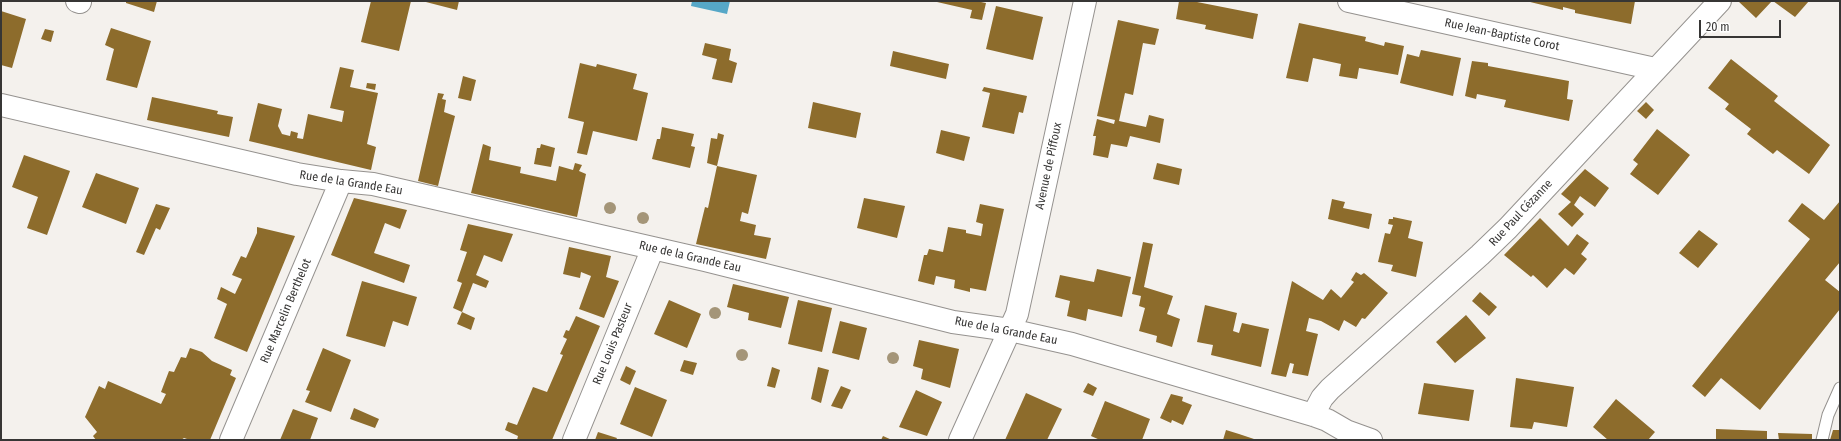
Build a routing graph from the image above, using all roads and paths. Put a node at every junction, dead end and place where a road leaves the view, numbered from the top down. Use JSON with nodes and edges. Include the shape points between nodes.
{"nodes":[{"id":1,"x":1085,"y":1,"type":"edge"},
{"id":2,"x":1349,"y":1,"type":"edge"},
{"id":3,"x":1720,"y":1,"type":"edge"},
{"id":4,"x":1655,"y":69,"type":"junction"},
{"id":5,"x":1,"y":105,"type":"edge"},
{"id":6,"x":341,"y":182,"type":"junction"},
{"id":7,"x":653,"y":248,"type":"junction"},
{"id":8,"x":1010,"y":330,"type":"junction"},
{"id":9,"x":1840,"y":388,"type":"edge"},
{"id":10,"x":1313,"y":415,"type":"junction"},
{"id":11,"x":231,"y":440,"type":"edge"},
{"id":12,"x":574,"y":440,"type":"edge"},
{"id":13,"x":960,"y":440,"type":"edge"},
{"id":14,"x":1371,"y":440,"type":"edge"},
{"id":15,"x":1822,"y":440,"type":"edge"}],
"edges":[{"from":1,"to":8,"type":"street","name":"Avenue de Piffoux","via":[[1017,314]]},
{"from":2,"to":4,"type":"street","name":"Rue Jean-Baptiste Corot"},
{"from":3,"to":4,"type":"street","name":"Rue Paul Cézanne"},
{"from":4,"to":10,"type":"street","name":"Rue Paul Cézanne","via":[[1508,228],[1330,389]]},
{"from":5,"to":6,"type":"street","name":"Rue de la Grande Eau"},
{"from":6,"to":7,"type":"street","name":"Rue de la Grande Eau","via":[[373,184]]},
{"from":6,"to":11,"type":"street","name":"Rue Marcelin Berthelot"},
{"from":7,"to":8,"type":"street","name":"Rue de la Grande Eau","via":[[953,322]]},
{"from":7,"to":12,"type":"street","name":"Rue Louis Pasteur"},
{"from":8,"to":10,"type":"street","name":"Rue de la Grande Eau","via":[[1072,344]]},
{"from":8,"to":13,"type":"street","name":"Avenue de Piffoux"},
{"from":9,"to":15,"type":"lane","via":[[1828,415]]},
{"from":10,"to":14,"type":"street","name":"Rue de la Grande Eau"}]}
